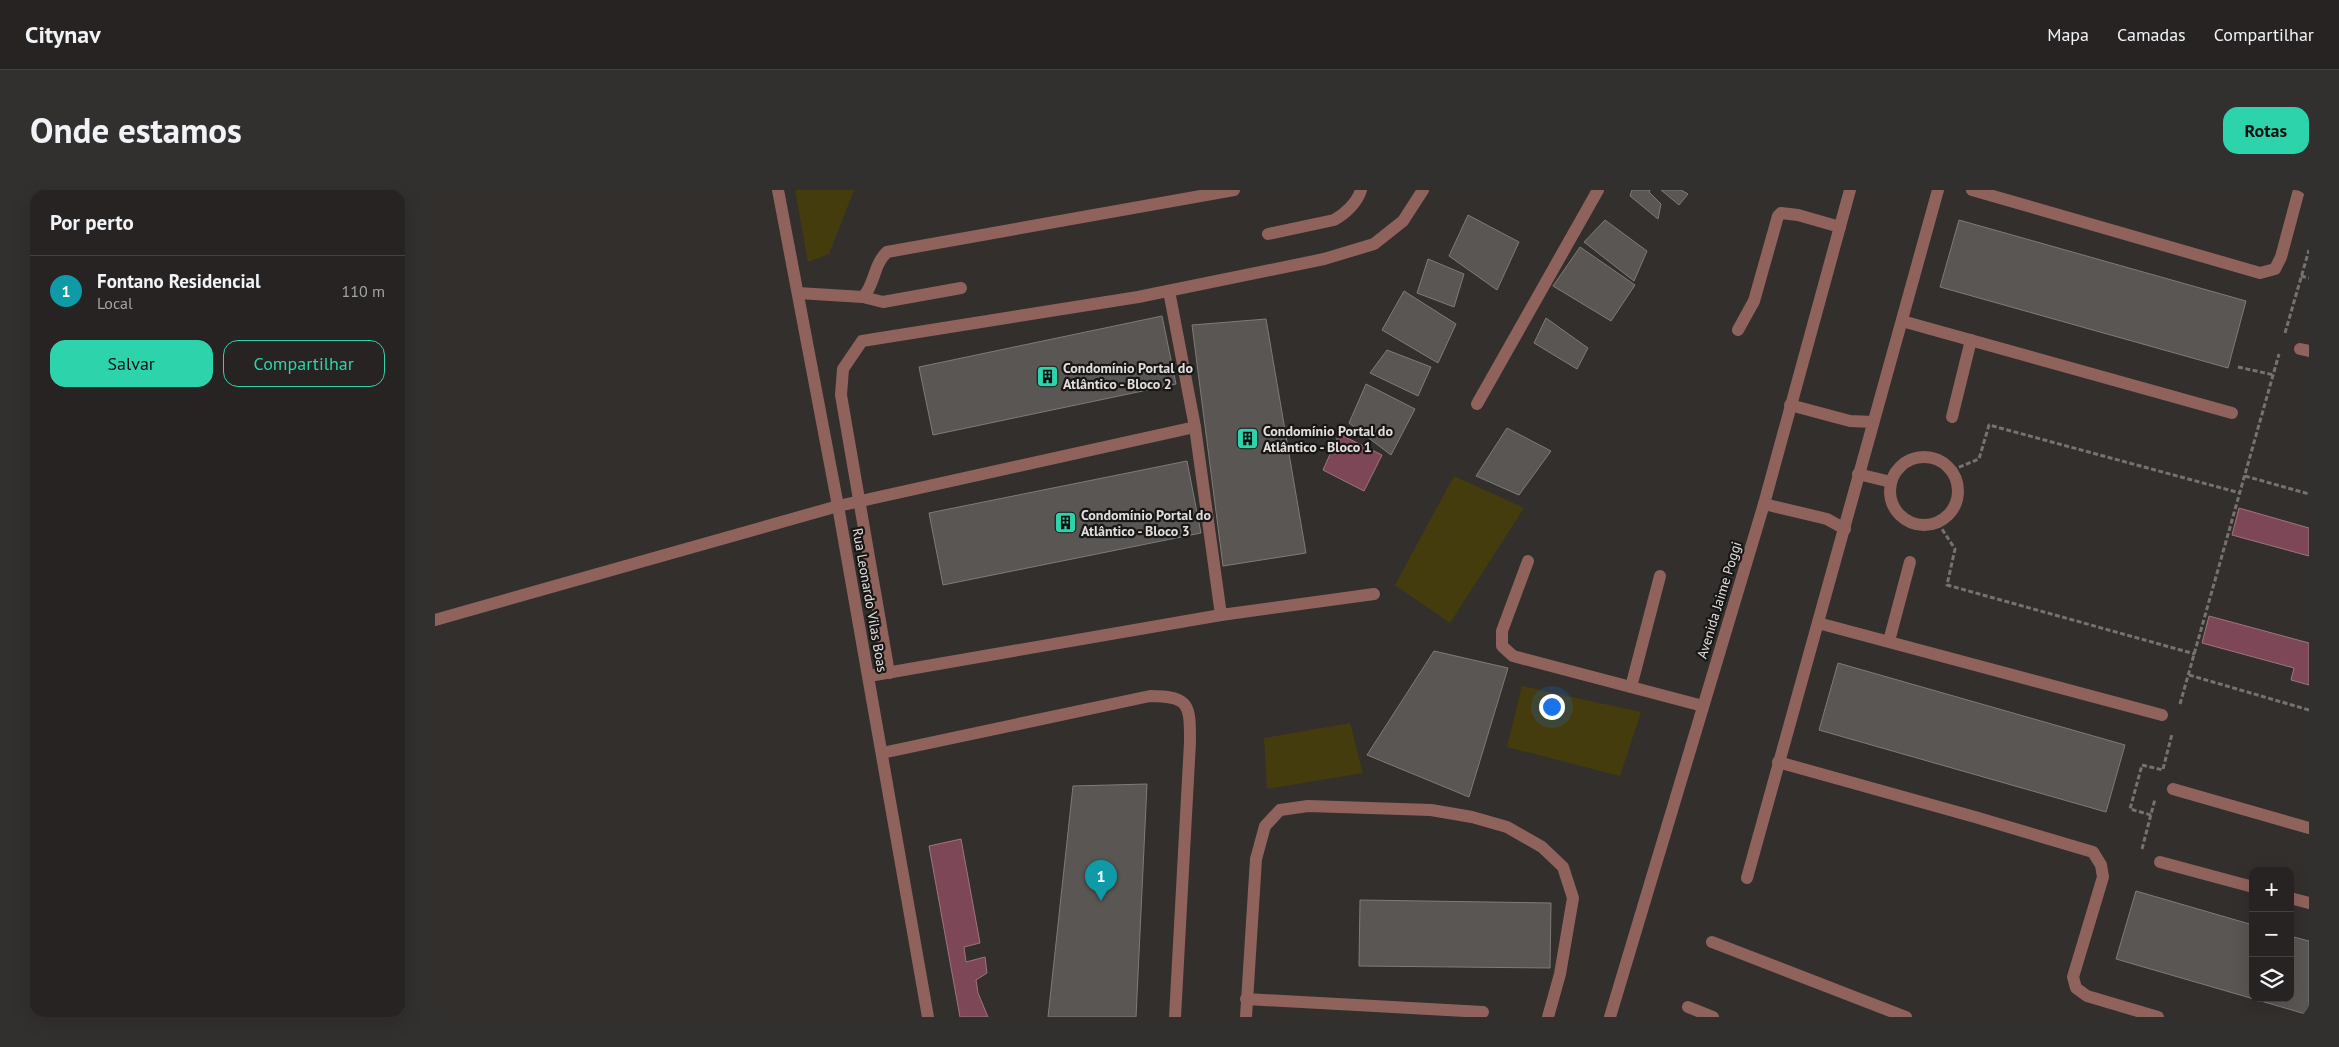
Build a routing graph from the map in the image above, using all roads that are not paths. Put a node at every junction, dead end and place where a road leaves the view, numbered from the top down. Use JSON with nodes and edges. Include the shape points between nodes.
{"nodes":[{"id":1,"x":778,"y":190,"type":"edge"},
{"id":2,"x":1235,"y":190,"type":"edge"},
{"id":3,"x":1361,"y":190,"type":"edge"},
{"id":4,"x":1423,"y":190,"type":"edge"},
{"id":5,"x":1598,"y":190,"type":"edge"},
{"id":6,"x":1851,"y":190,"type":"edge"},
{"id":7,"x":1938,"y":190,"type":"edge"},
{"id":8,"x":1972,"y":190,"type":"edge"},
{"id":9,"x":2299,"y":190,"type":"edge"},
{"id":10,"x":1840,"y":227,"type":"junction"},
{"id":11,"x":1268,"y":234,"type":"dead end"},
{"id":12,"x":961,"y":288,"type":"dead end"},
{"id":13,"x":1169,"y":291,"type":"junction"},
{"id":14,"x":798,"y":293,"type":"junction"},
{"id":15,"x":863,"y":298,"type":"junction"},
{"id":16,"x":1902,"y":321,"type":"junction"},
{"id":17,"x":1738,"y":330,"type":"dead end"},
{"id":18,"x":1971,"y":340,"type":"junction"},
{"id":19,"x":1477,"y":404,"type":"dead end"},
{"id":20,"x":1790,"y":405,"type":"junction"},
{"id":21,"x":2232,"y":413,"type":"dead end"},
{"id":22,"x":1952,"y":417,"type":"dead end"},
{"id":23,"x":1873,"y":422,"type":"junction"},
{"id":24,"x":1195,"y":426,"type":"junction"},
{"id":25,"x":1858,"y":474,"type":"junction"},
{"id":26,"x":1891,"y":482,"type":"junction"},
{"id":27,"x":861,"y":501,"type":"junction"},
{"id":28,"x":1764,"y":504,"type":"junction"},
{"id":29,"x":838,"y":506,"type":"junction"},
{"id":30,"x":1845,"y":529,"type":"junction"},
{"id":31,"x":1528,"y":561,"type":"dead end"},
{"id":32,"x":1910,"y":562,"type":"dead end"},
{"id":33,"x":1660,"y":576,"type":"dead end"},
{"id":34,"x":1374,"y":594,"type":"dead end"},
{"id":35,"x":1221,"y":615,"type":"junction"},
{"id":36,"x":435,"y":620,"type":"edge"},
{"id":37,"x":1818,"y":623,"type":"junction"},
{"id":38,"x":1889,"y":641,"type":"junction"},
{"id":39,"x":889,"y":673,"type":"junction"},
{"id":40,"x":869,"y":676,"type":"junction"},
{"id":41,"x":1631,"y":688,"type":"junction"},
{"id":42,"x":1703,"y":706,"type":"junction"},
{"id":43,"x":2162,"y":715,"type":"dead end"},
{"id":44,"x":882,"y":753,"type":"junction"},
{"id":45,"x":1778,"y":762,"type":"junction"},
{"id":46,"x":2173,"y":789,"type":"dead end"},
{"id":47,"x":2309,"y":828,"type":"edge"},
{"id":48,"x":2160,"y":862,"type":"dead end"},
{"id":49,"x":1747,"y":878,"type":"dead end"},
{"id":50,"x":2249,"y":886,"type":"edge"},
{"id":51,"x":2294,"y":899,"type":"edge"},
{"id":52,"x":2309,"y":903,"type":"edge"},
{"id":53,"x":1712,"y":942,"type":"dead end"},
{"id":54,"x":1246,"y":999,"type":"junction"},
{"id":55,"x":1688,"y":1007,"type":"dead end"},
{"id":56,"x":1483,"y":1012,"type":"dead end"},
{"id":57,"x":928,"y":1017,"type":"edge"},
{"id":58,"x":1175,"y":1017,"type":"edge"},
{"id":59,"x":1246,"y":1017,"type":"edge"},
{"id":60,"x":1548,"y":1017,"type":"edge"},
{"id":61,"x":1610,"y":1017,"type":"edge"},
{"id":62,"x":1713,"y":1017,"type":"edge"},
{"id":63,"x":1906,"y":1017,"type":"edge"},
{"id":64,"x":2158,"y":1017,"type":"edge"}],
"edges":[{"from":1,"to":14,"type":"street","name":"Rua Leonardo Vilas Boas"},
{"from":2,"to":15,"type":"street","via":[[887,252],[879,260]]},
{"from":3,"to":11,"type":"street","via":[[1343,215],[1334,220]]},
{"from":4,"to":13,"type":"street","via":[[1403,221],[1374,244],[1324,259]]},
{"from":5,"to":19,"type":"street"},
{"from":6,"to":10,"type":"street","name":"Avenida Jaime Poggi"},
{"from":7,"to":16,"type":"street"},
{"from":8,"to":9,"type":"street","via":[[2260,273],[2275,269],[2281,257]]},
{"from":10,"to":17,"type":"street","via":[[1798,215],[1781,213],[1778,216],[1755,301]]},
{"from":10,"to":20,"type":"street","name":"Avenida Jaime Poggi"},
{"from":12,"to":15,"type":"street","via":[[883,302]]},
{"from":13,"to":24,"type":"street"},
{"from":13,"to":27,"type":"street","via":[[862,341],[843,369],[841,395]]},
{"from":14,"to":15,"type":"street"},
{"from":14,"to":29,"type":"street","name":"Rua Leonardo Vilas Boas"},
{"from":16,"to":18,"type":"street"},
{"from":16,"to":23,"type":"street"},
{"from":18,"to":21,"type":"street"},
{"from":18,"to":22,"type":"street"},
{"from":20,"to":23,"type":"street","via":[[1850,421]]},
{"from":20,"to":28,"type":"street","name":"Avenida Jaime Poggi"},
{"from":23,"to":25,"type":"street"},
{"from":24,"to":27,"type":"street"},
{"from":24,"to":35,"type":"street"},
{"from":25,"to":26,"type":"street"},
{"from":25,"to":30,"type":"street"},
{"from":26,"to":26,"type":"street","via":[[1898,469],[1910,460],[1925,456],[1940,460],[1952,470],[1958,484],[1958,500],[1950,514],[1938,523],[1923,526],[1909,522],[1897,512],[1891,498]]},
{"from":27,"to":29,"type":"street"},
{"from":27,"to":39,"type":"street"},
{"from":28,"to":30,"type":"street","via":[[1827,519]]},
{"from":28,"to":42,"type":"street","name":"Avenida Jaime Poggi"},
{"from":29,"to":36,"type":"street"},
{"from":29,"to":40,"type":"street","name":"Rua Leonardo Vilas Boas"},
{"from":30,"to":37,"type":"street"},
{"from":31,"to":41,"type":"street","via":[[1502,631],[1502,646],[1513,656]]},
{"from":32,"to":38,"type":"street"},
{"from":33,"to":41,"type":"street"},
{"from":34,"to":35,"type":"street"},
{"from":35,"to":39,"type":"street"},
{"from":37,"to":38,"type":"street"},
{"from":37,"to":45,"type":"street"},
{"from":38,"to":43,"type":"street"},
{"from":39,"to":40,"type":"street"},
{"from":40,"to":44,"type":"street","name":"Rua Leonardo Vilas Boas"},
{"from":41,"to":42,"type":"street"},
{"from":42,"to":61,"type":"street","name":"Avenida Jaime Poggi"},
{"from":44,"to":57,"type":"street","name":"Rua Leonardo Vilas Boas"},
{"from":44,"to":58,"type":"street","via":[[1150,696],[1172,696],[1182,702],[1190,714],[1190,742]]},
{"from":45,"to":49,"type":"street"},
{"from":45,"to":64,"type":"street","via":[[2093,852],[2101,865],[2103,877],[2073,977],[2077,988],[2087,996]]},
{"from":46,"to":47,"type":"street"},
{"from":48,"to":50,"type":"street"},
{"from":51,"to":52,"type":"street"},
{"from":53,"to":63,"type":"street"},
{"from":54,"to":56,"type":"street"},
{"from":54,"to":59,"type":"street"},
{"from":54,"to":60,"type":"street","via":[[1256,859],[1265,826],[1280,810],[1308,806],[1431,810],[1507,827],[1542,847],[1563,867],[1573,898],[1560,974]]},
{"from":55,"to":62,"type":"street"}]}
